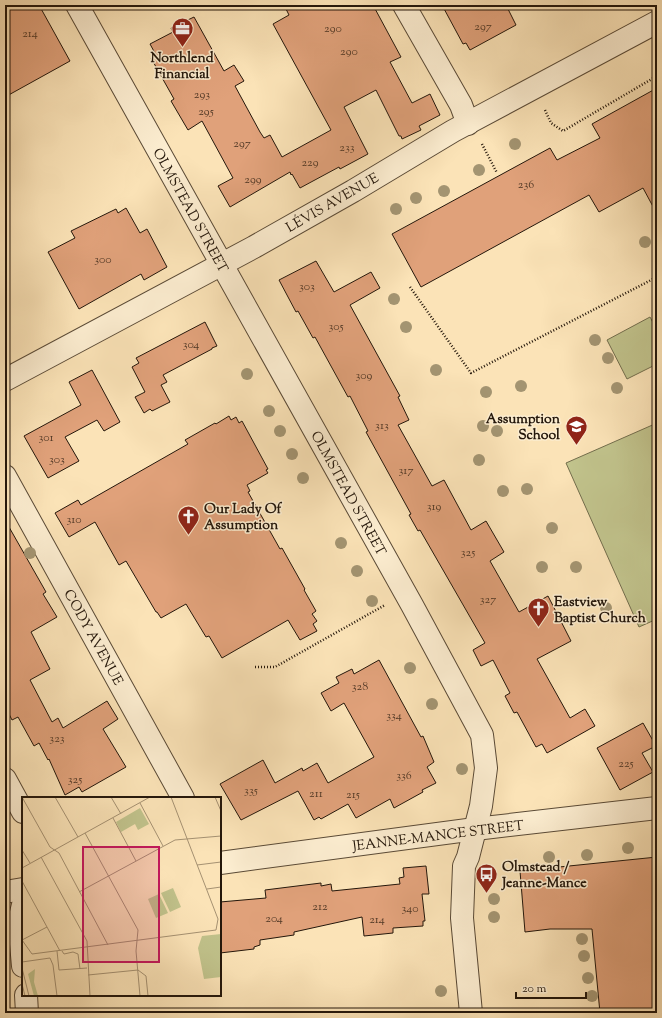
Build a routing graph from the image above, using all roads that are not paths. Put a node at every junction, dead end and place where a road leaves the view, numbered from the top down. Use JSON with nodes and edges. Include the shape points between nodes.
{"nodes":[{"id":1,"x":77,"y":5,"type":"edge"},
{"id":2,"x":404,"y":5,"type":"edge"},
{"id":3,"x":657,"y":22,"type":"edge"},
{"id":4,"x":468,"y":124,"type":"junction"},
{"id":5,"x":221,"y":264,"type":"junction"},
{"id":6,"x":5,"y":380,"type":"edge"},
{"id":7,"x":5,"y":476,"type":"edge"},
{"id":8,"x":5,"y":779,"type":"edge"},
{"id":9,"x":182,"y":797,"type":"edge"},
{"id":10,"x":657,"y":808,"type":"edge"},
{"id":11,"x":22,"y":810,"type":"edge"},
{"id":12,"x":476,"y":829,"type":"junction"},
{"id":13,"x":221,"y":864,"type":"edge"},
{"id":14,"x":22,"y":889,"type":"edge"},
{"id":15,"x":5,"y":892,"type":"edge"},
{"id":16,"x":22,"y":909,"type":"edge"},
{"id":17,"x":22,"y":955,"type":"edge"},
{"id":18,"x":26,"y":996,"type":"edge"},
{"id":19,"x":27,"y":1013,"type":"edge"},
{"id":20,"x":471,"y":1013,"type":"edge"}],
"edges":[{"from":1,"to":5,"type":"street","name":"OLMSTEAD STREET"},
{"from":2,"to":4,"type":"street","via":[[461,105]]},
{"from":3,"to":4,"type":"street","name":"LÉVIS AVENUE"},
{"from":4,"to":5,"type":"street","name":"LÉVIS AVENUE"},
{"from":5,"to":6,"type":"street","name":"LÉVIS AVENUE"},
{"from":5,"to":12,"type":"street","name":"OLMSTEAD STREET","via":[[482,736],[486,768],[482,806]]},
{"from":7,"to":9,"type":"street","name":"CODY AVENUE"},
{"from":8,"to":11,"type":"street"},
{"from":10,"to":12,"type":"street","name":"JEANNE-MANCE STREET"},
{"from":12,"to":13,"type":"street","name":"JEANNE-MANCE STREET"},
{"from":12,"to":20,"type":"street","name":"OLMSTEAD STREET","via":[[464,866],[462,918]]},
{"from":14,"to":15,"type":"street"},
{"from":16,"to":17,"type":"street","via":[[19,921]]},
{"from":18,"to":19,"type":"street"}]}
